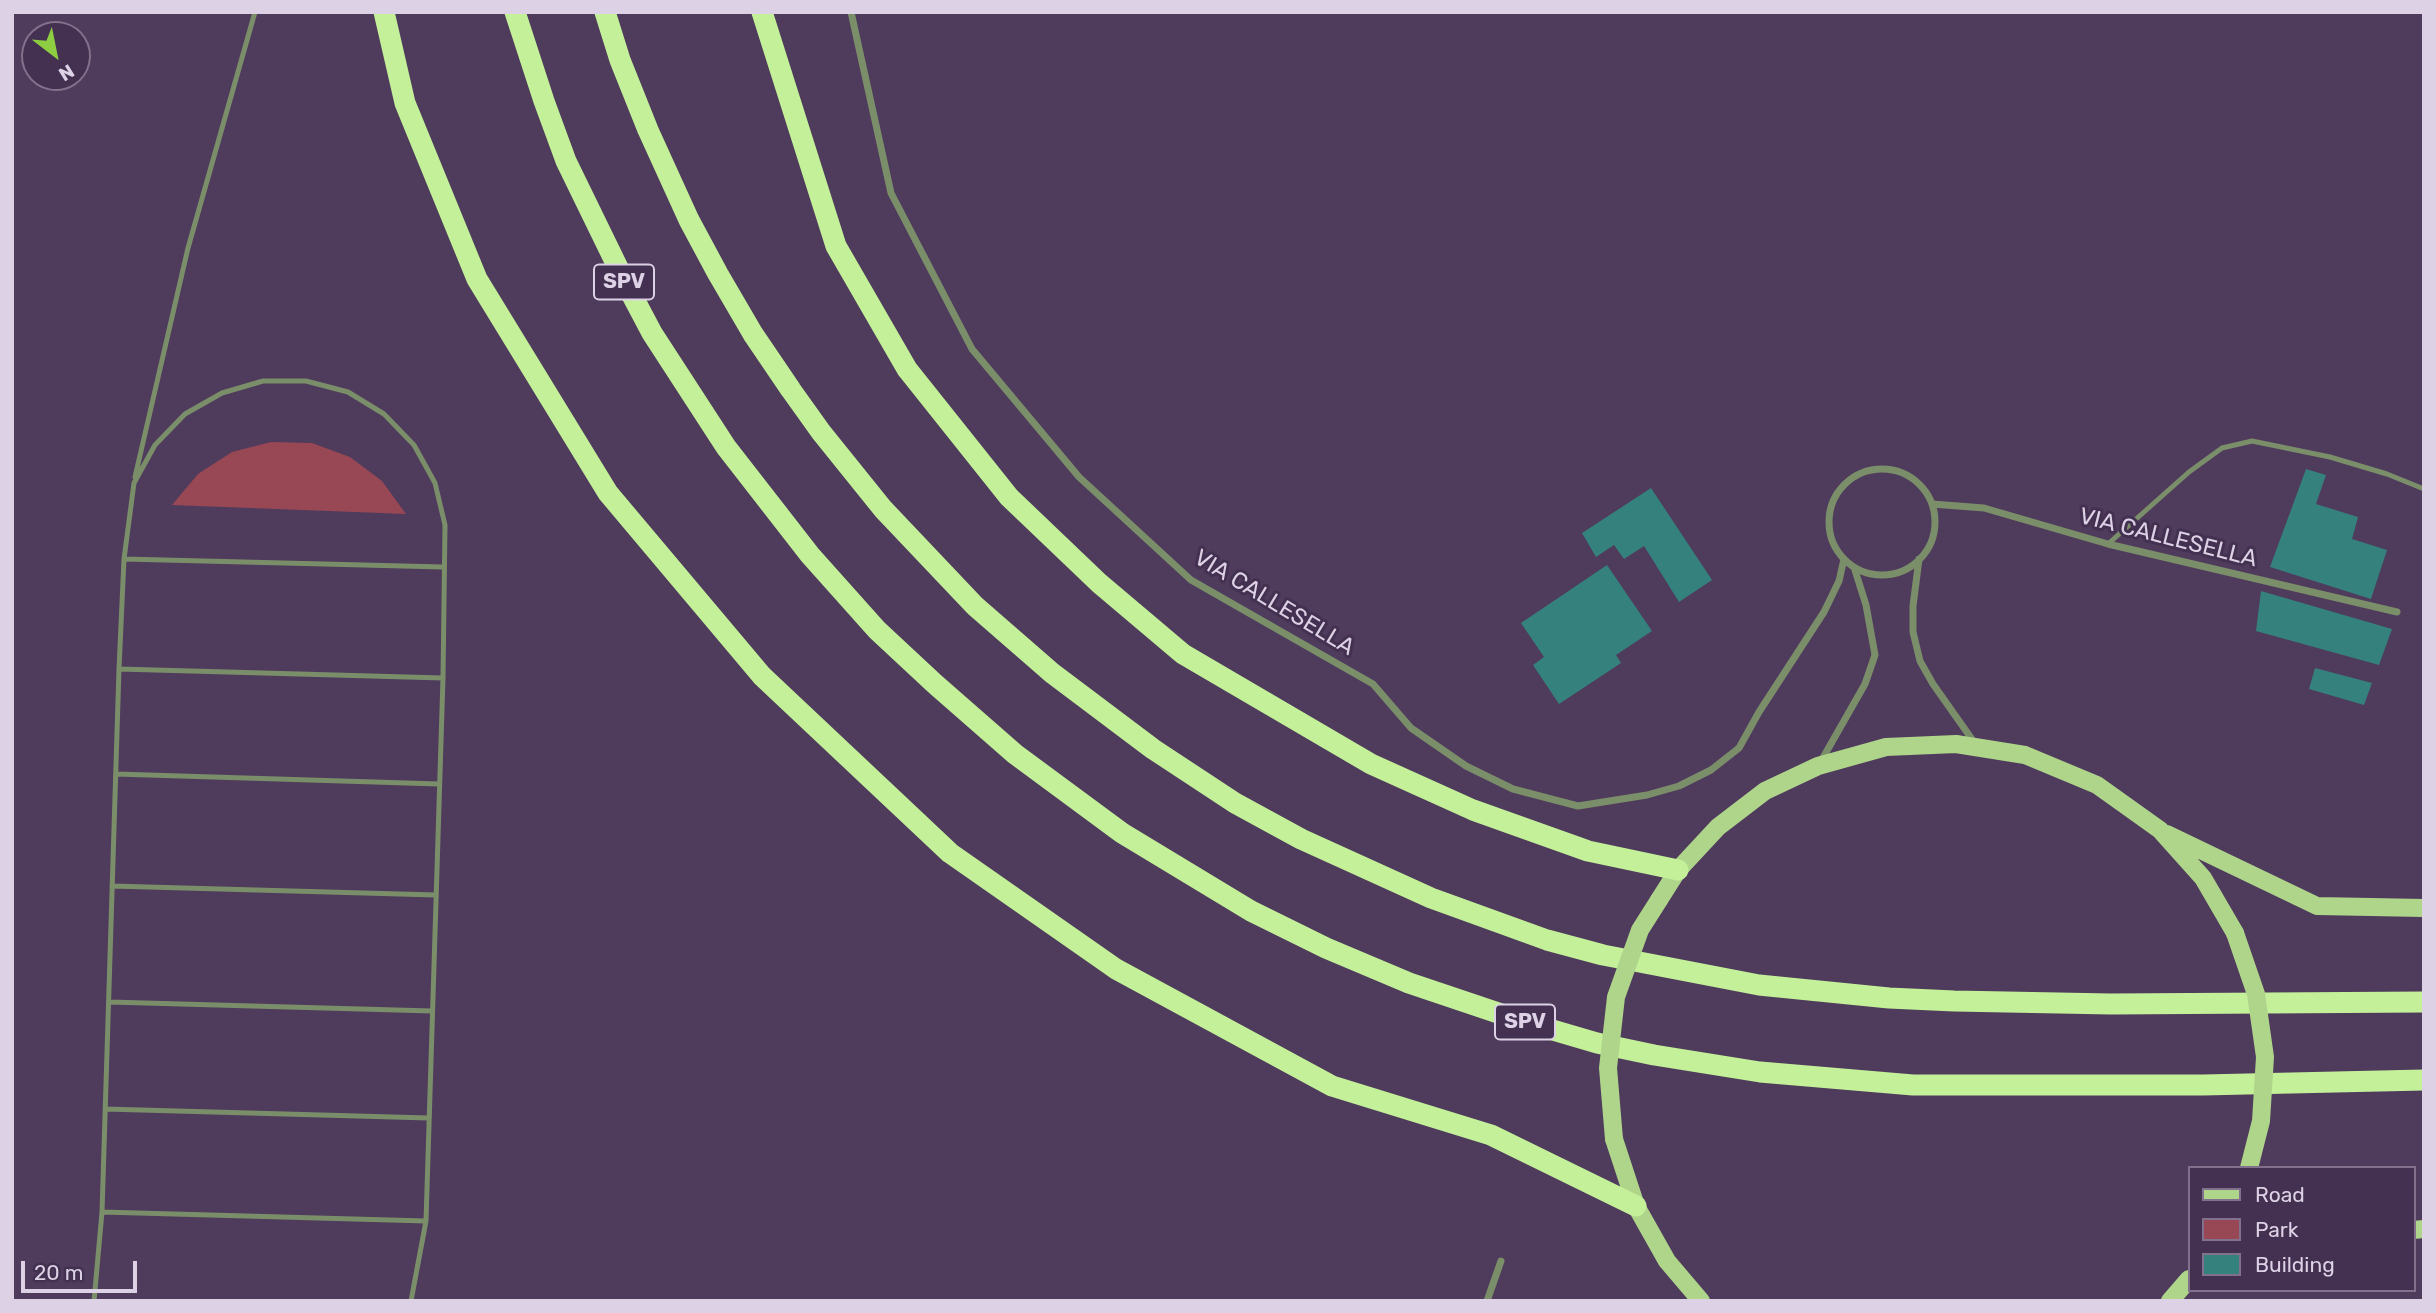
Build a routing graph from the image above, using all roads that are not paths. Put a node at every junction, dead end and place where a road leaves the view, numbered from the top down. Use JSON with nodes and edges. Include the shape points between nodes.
{"nodes":[{"id":1,"x":255,"y":12,"type":"edge"},
{"id":2,"x":384,"y":12,"type":"edge"},
{"id":3,"x":515,"y":12,"type":"edge"},
{"id":4,"x":605,"y":12,"type":"edge"},
{"id":5,"x":762,"y":12,"type":"edge"},
{"id":6,"x":851,"y":12,"type":"edge"},
{"id":7,"x":134,"y":483,"type":"junction"},
{"id":8,"x":2424,"y":489,"type":"edge"},
{"id":9,"x":1931,"y":504,"type":"junction"},
{"id":10,"x":2108,"y":544,"type":"junction"},
{"id":11,"x":124,"y":559,"type":"junction"},
{"id":12,"x":1844,"y":559,"type":"junction"},
{"id":13,"x":1919,"y":559,"type":"junction"},
{"id":14,"x":443,"y":567,"type":"junction"},
{"id":15,"x":1854,"y":567,"type":"junction"},
{"id":16,"x":2397,"y":612,"type":"dead end"},
{"id":17,"x":119,"y":669,"type":"junction"},
{"id":18,"x":443,"y":678,"type":"junction"},
{"id":19,"x":1977,"y":746,"type":"junction"},
{"id":20,"x":1818,"y":766,"type":"junction"},
{"id":21,"x":116,"y":774,"type":"junction"},
{"id":22,"x":439,"y":784,"type":"junction"},
{"id":23,"x":2160,"y":830,"type":"junction"},
{"id":24,"x":1678,"y":870,"type":"junction"},
{"id":25,"x":112,"y":886,"type":"junction"},
{"id":26,"x":436,"y":895,"type":"junction"},
{"id":27,"x":2424,"y":908,"type":"edge"},
{"id":28,"x":109,"y":1002,"type":"junction"},
{"id":29,"x":2424,"y":1002,"type":"edge"},
{"id":30,"x":432,"y":1011,"type":"junction"},
{"id":31,"x":2424,"y":1080,"type":"edge"},
{"id":32,"x":105,"y":1109,"type":"junction"},
{"id":33,"x":429,"y":1118,"type":"junction"},
{"id":34,"x":2250,"y":1166,"type":"edge"},
{"id":35,"x":1636,"y":1206,"type":"junction"},
{"id":36,"x":102,"y":1212,"type":"junction"},
{"id":37,"x":426,"y":1221,"type":"junction"},
{"id":38,"x":1501,"y":1261,"type":"dead end"},
{"id":39,"x":94,"y":1301,"type":"edge"},
{"id":40,"x":411,"y":1301,"type":"edge"},
{"id":41,"x":1487,"y":1301,"type":"edge"},
{"id":42,"x":1701,"y":1301,"type":"edge"}],
"edges":[{"from":1,"to":7,"type":"lane","via":[[188,248]]},
{"from":2,"to":35,"type":"highway","via":[[405,103],[477,279],[608,493],[762,676],[950,853],[1116,969],[1332,1086],[1491,1135]]},
{"from":3,"to":31,"type":"highway","number":"SPV","via":[[566,161],[624,280],[726,447],[802,545],[887,639],[1015,754],[1122,833],[1251,911],[1409,983],[1510,1017],[1597,1043],[1760,1072],[1939,1085]]},
{"from":4,"to":29,"type":"highway","via":[[648,130],[718,274],[791,390],[883,509],[975,606],[1052,673],[1153,749],[1301,839],[1431,898],[1547,940],[1759,985],[1954,1001]]},
{"from":5,"to":24,"type":"highway","via":[[836,246],[907,369],[1009,497],[1099,583],[1182,654],[1371,764],[1473,810],[1588,851]]},
{"from":6,"to":12,"type":"street","name":"VIA CALLESELLA","via":[[891,193],[972,349],[1079,477],[1191,580],[1373,684],[1411,728],[1466,766],[1513,789],[1578,806],[1647,795],[1711,770],[1739,748],[1824,612]]},
{"from":7,"to":11,"type":"lane"},
{"from":7,"to":14,"type":"lane","via":[[155,445],[185,414],[222,393],[264,381],[306,381],[366,403],[384,414],[414,445],[435,483],[445,524]]},
{"from":8,"to":10,"type":"lane","via":[[2330,457],[2252,442],[2222,448]]},
{"from":9,"to":10,"type":"street","name":"VIA CALLESELLA","via":[[1984,508]]},
{"from":9,"to":12,"type":"street","via":[[1910,477],[1893,470],[1858,474],[1834,499],[1829,516],[1830,534]]},
{"from":9,"to":13,"type":"street","via":[[1933,533]]},
{"from":10,"to":16,"type":"street","name":"VIA CALLESELLA"},
{"from":11,"to":14,"type":"lane"},
{"from":11,"to":17,"type":"lane"},
{"from":12,"to":15,"type":"street"},
{"from":13,"to":15,"type":"street","via":[[1888,575]]},
{"from":13,"to":19,"type":"street","via":[[1913,632],[1920,661]]},
{"from":14,"to":18,"type":"lane"},
{"from":15,"to":20,"type":"street","via":[[1875,655],[1865,684]]},
{"from":17,"to":18,"type":"lane"},
{"from":17,"to":21,"type":"lane"},
{"from":18,"to":22,"type":"lane"},
{"from":19,"to":20,"type":"main road","via":[[1886,747]]},
{"from":19,"to":23,"type":"main road","via":[[2025,755],[2097,785]]},
{"from":20,"to":24,"type":"main road","via":[[1765,791],[1718,827]]},
{"from":21,"to":22,"type":"lane"},
{"from":21,"to":25,"type":"lane"},
{"from":22,"to":26,"type":"lane"},
{"from":23,"to":27,"type":"main road","via":[[2317,906]]},
{"from":23,"to":34,"type":"main road","bridge":true,"via":[[2203,878],[2235,933],[2256,994],[2265,1057],[2261,1121]]},
{"from":24,"to":35,"type":"main road","bridge":true,"via":[[1640,930],[1616,997],[1608,1068],[1614,1139]]},
{"from":25,"to":26,"type":"lane"},
{"from":25,"to":28,"type":"lane"},
{"from":26,"to":30,"type":"lane"},
{"from":28,"to":30,"type":"lane"},
{"from":28,"to":32,"type":"lane"},
{"from":30,"to":33,"type":"lane"},
{"from":32,"to":33,"type":"lane"},
{"from":32,"to":36,"type":"lane"},
{"from":33,"to":37,"type":"lane"},
{"from":35,"to":42,"type":"main road","via":[[1667,1261]]},
{"from":36,"to":37,"type":"lane"},
{"from":36,"to":39,"type":"lane"},
{"from":37,"to":40,"type":"lane"},
{"from":38,"to":41,"type":"street"}]}
